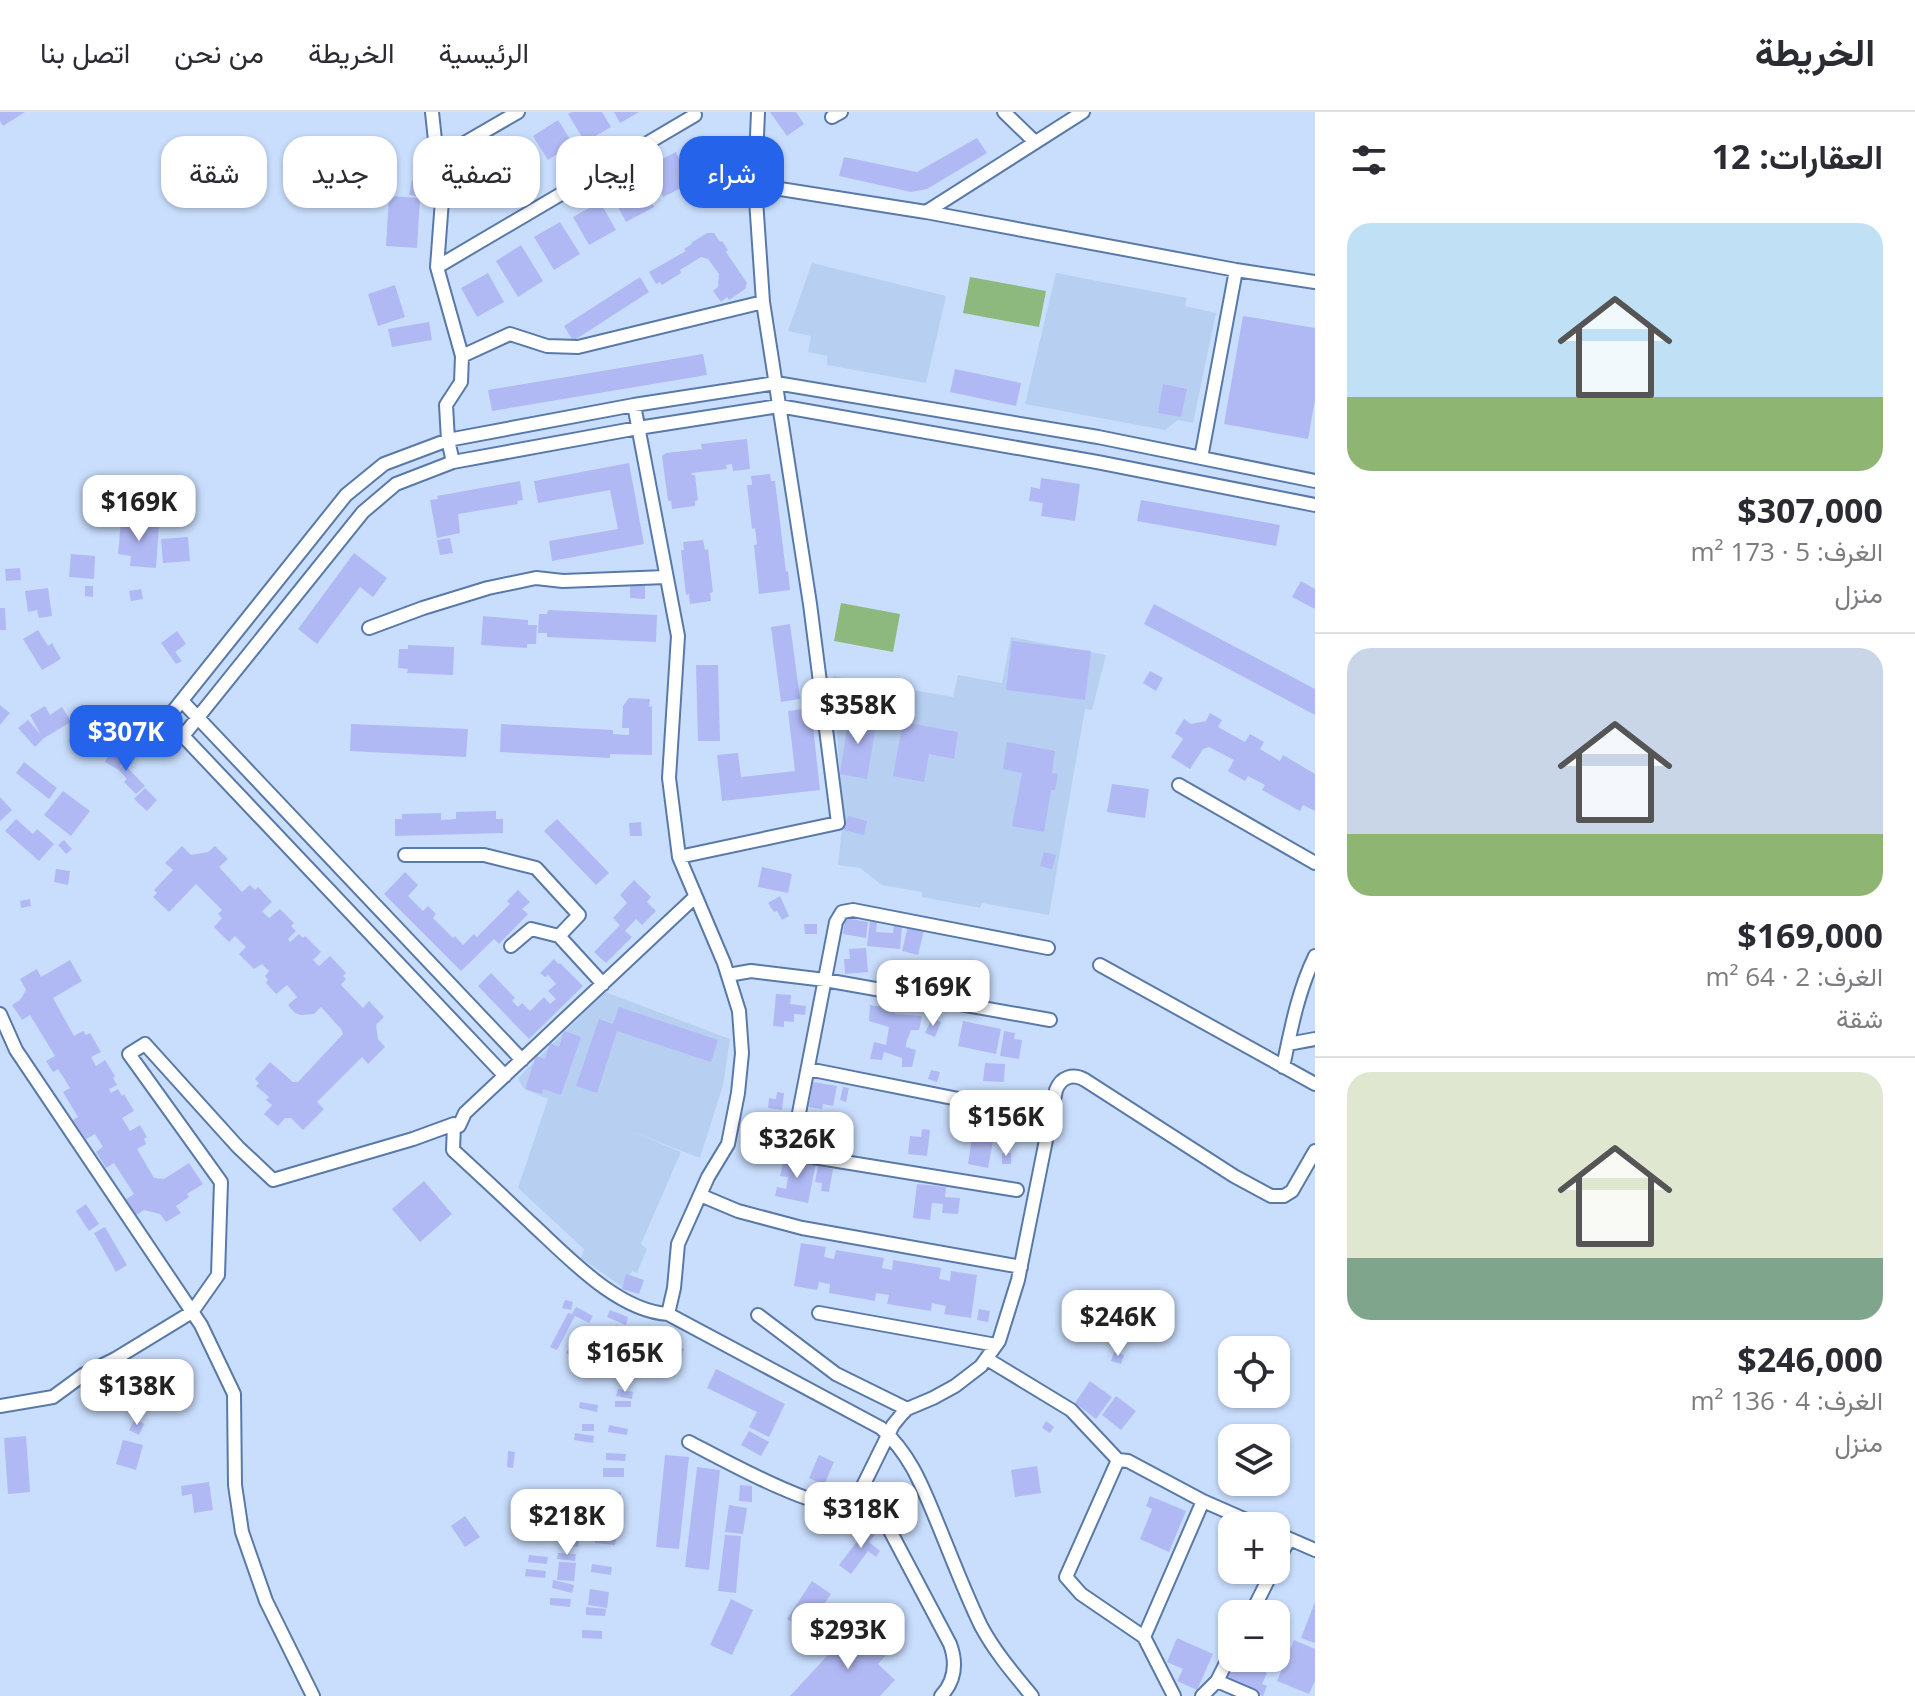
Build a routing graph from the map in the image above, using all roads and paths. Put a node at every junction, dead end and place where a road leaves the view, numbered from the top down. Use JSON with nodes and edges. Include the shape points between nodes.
{"nodes":[{"id":1,"x":432,"y":112,"type":"edge"},
{"id":2,"x":518,"y":112,"type":"edge"},
{"id":3,"x":758,"y":112,"type":"edge"},
{"id":4,"x":1004,"y":112,"type":"edge"},
{"id":5,"x":1083,"y":112,"type":"edge"},
{"id":6,"x":695,"y":115,"type":"dead end"},
{"id":7,"x":435,"y":136,"type":"edge"},
{"id":8,"x":477,"y":136,"type":"edge"},
{"id":9,"x":757,"y":136,"type":"edge"},
{"id":10,"x":1035,"y":142,"type":"junction"},
{"id":11,"x":784,"y":190,"type":"edge"},
{"id":12,"x":441,"y":208,"type":"edge"},
{"id":13,"x":757,"y":208,"type":"edge"},
{"id":14,"x":926,"y":212,"type":"junction"},
{"id":15,"x":437,"y":267,"type":"junction"},
{"id":16,"x":1236,"y":270,"type":"junction"},
{"id":17,"x":1315,"y":282,"type":"edge"},
{"id":18,"x":763,"y":302,"type":"junction"},
{"id":19,"x":462,"y":356,"type":"junction"},
{"id":20,"x":776,"y":383,"type":"junction"},
{"id":21,"x":634,"y":405,"type":"junction"},
{"id":22,"x":779,"y":406,"type":"junction"},
{"id":23,"x":638,"y":428,"type":"junction"},
{"id":24,"x":448,"y":440,"type":"junction"},
{"id":25,"x":1201,"y":458,"type":"junction"},
{"id":26,"x":453,"y":462,"type":"junction"},
{"id":27,"x":1315,"y":481,"type":"edge"},
{"id":28,"x":1315,"y":505,"type":"edge"},
{"id":29,"x":666,"y":577,"type":"junction"},
{"id":30,"x":369,"y":628,"type":"dead end"},
{"id":31,"x":182,"y":701,"type":"junction"},
{"id":32,"x":198,"y":718,"type":"junction"},
{"id":33,"x":183,"y":736,"type":"junction"},
{"id":34,"x":1179,"y":785,"type":"dead end"},
{"id":35,"x":405,"y":855,"type":"dead end"},
{"id":36,"x":679,"y":857,"type":"junction"},
{"id":37,"x":1315,"y":863,"type":"edge"},
{"id":38,"x":695,"y":897,"type":"junction"},
{"id":39,"x":559,"y":936,"type":"junction"},
{"id":40,"x":511,"y":946,"type":"dead end"},
{"id":41,"x":1048,"y":948,"type":"dead end"},
{"id":42,"x":1315,"y":956,"type":"edge"},
{"id":43,"x":1100,"y":965,"type":"dead end"},
{"id":44,"x":728,"y":975,"type":"junction"},
{"id":45,"x":825,"y":980,"type":"junction"},
{"id":46,"x":603,"y":984,"type":"junction"},
{"id":47,"x":0,"y":1014,"type":"edge"},
{"id":48,"x":1050,"y":1020,"type":"dead end"},
{"id":49,"x":1315,"y":1039,"type":"edge"},
{"id":50,"x":1288,"y":1044,"type":"junction"},
{"id":51,"x":522,"y":1060,"type":"junction"},
{"id":52,"x":1283,"y":1067,"type":"junction"},
{"id":53,"x":808,"y":1069,"type":"junction"},
{"id":54,"x":505,"y":1076,"type":"junction"},
{"id":55,"x":1315,"y":1084,"type":"edge"},
{"id":56,"x":1028,"y":1113,"type":"dead end"},
{"id":57,"x":454,"y":1124,"type":"junction"},
{"id":58,"x":1315,"y":1151,"type":"edge"},
{"id":59,"x":1017,"y":1190,"type":"dead end"},
{"id":60,"x":700,"y":1195,"type":"junction"},
{"id":61,"x":1021,"y":1267,"type":"junction"},
{"id":62,"x":192,"y":1312,"type":"junction"},
{"id":63,"x":819,"y":1313,"type":"dead end"},
{"id":64,"x":668,"y":1314,"type":"junction"},
{"id":65,"x":758,"y":1315,"type":"dead end"},
{"id":66,"x":996,"y":1345,"type":"junction"},
{"id":67,"x":987,"y":1359,"type":"junction"},
{"id":68,"x":0,"y":1406,"type":"edge"},
{"id":69,"x":907,"y":1409,"type":"junction"},
{"id":70,"x":888,"y":1435,"type":"junction"},
{"id":71,"x":689,"y":1442,"type":"dead end"},
{"id":72,"x":1118,"y":1460,"type":"junction"},
{"id":73,"x":859,"y":1494,"type":"junction"},
{"id":74,"x":1203,"y":1501,"type":"junction"},
{"id":75,"x":1228,"y":1512,"type":"edge"},
{"id":76,"x":1290,"y":1539,"type":"edge"},
{"id":77,"x":1315,"y":1550,"type":"edge"},
{"id":78,"x":1144,"y":1637,"type":"junction"},
{"id":79,"x":1222,"y":1672,"type":"edge"},
{"id":80,"x":1217,"y":1681,"type":"junction"},
{"id":81,"x":313,"y":1696,"type":"edge"},
{"id":82,"x":941,"y":1696,"type":"edge"},
{"id":83,"x":1032,"y":1696,"type":"edge"},
{"id":84,"x":1174,"y":1696,"type":"edge"},
{"id":85,"x":1202,"y":1696,"type":"edge"},
{"id":86,"x":1252,"y":1696,"type":"edge"}],
"edges":[{"from":1,"to":7,"type":"street"},
{"from":2,"to":8,"type":"street"},
{"from":3,"to":9,"type":"street"},
{"from":4,"to":10,"type":"street"},
{"from":5,"to":10,"type":"street"},
{"from":6,"to":15,"type":"street"},
{"from":10,"to":14,"type":"street"},
{"from":11,"to":14,"type":"street"},
{"from":12,"to":15,"type":"street"},
{"from":13,"to":18,"type":"street"},
{"from":14,"to":16,"type":"street"},
{"from":15,"to":19,"type":"street"},
{"from":16,"to":17,"type":"street"},
{"from":16,"to":25,"type":"street"},
{"from":18,"to":19,"type":"street","via":[[578,347],[547,346],[510,334]]},
{"from":18,"to":20,"type":"street"},
{"from":19,"to":24,"type":"street","via":[[461,382],[446,405]]},
{"from":20,"to":21,"type":"street"},
{"from":20,"to":22,"type":"street"},
{"from":20,"to":25,"type":"street"},
{"from":21,"to":23,"type":"street"},
{"from":21,"to":24,"type":"street"},
{"from":22,"to":23,"type":"street"},
{"from":22,"to":28,"type":"street"},
{"from":22,"to":36,"type":"street","via":[[838,823]]},
{"from":23,"to":26,"type":"street"},
{"from":23,"to":29,"type":"street"},
{"from":24,"to":26,"type":"street"},
{"from":24,"to":31,"type":"street","via":[[384,464],[346,495]]},
{"from":25,"to":27,"type":"street"},
{"from":26,"to":32,"type":"street","via":[[396,484],[363,512]]},
{"from":29,"to":30,"type":"street","via":[[536,578],[488,588]]},
{"from":29,"to":36,"type":"street","via":[[678,636],[669,778]]},
{"from":31,"to":32,"type":"street"},
{"from":31,"to":33,"type":"street","via":[[167,719]]},
{"from":32,"to":33,"type":"street"},
{"from":32,"to":51,"type":"street"},
{"from":33,"to":54,"type":"street"},
{"from":34,"to":37,"type":"street"},
{"from":35,"to":39,"type":"street","via":[[484,855],[536,868],[579,915]]},
{"from":36,"to":38,"type":"street"},
{"from":38,"to":44,"type":"street"},
{"from":38,"to":46,"type":"street"},
{"from":39,"to":40,"type":"street","via":[[531,929]]},
{"from":39,"to":46,"type":"street"},
{"from":41,"to":45,"type":"street","via":[[847,910],[838,916]]},
{"from":42,"to":50,"type":"street"},
{"from":43,"to":52,"type":"street"},
{"from":44,"to":45,"type":"street","via":[[751,971]]},
{"from":44,"to":60,"type":"street","via":[[739,1011],[738,1093],[728,1144]]},
{"from":45,"to":48,"type":"street"},
{"from":45,"to":53,"type":"street"},
{"from":46,"to":51,"type":"street"},
{"from":47,"to":62,"type":"street","via":[[16,1050]]},
{"from":49,"to":50,"type":"street"},
{"from":50,"to":52,"type":"street"},
{"from":51,"to":54,"type":"street"},
{"from":52,"to":55,"type":"street"},
{"from":53,"to":56,"type":"street"},
{"from":53,"to":59,"type":"street","via":[[793,1144],[798,1154]]},
{"from":54,"to":57,"type":"street","via":[[465,1113],[459,1126]]},
{"from":57,"to":62,"type":"street","via":[[273,1180],[145,1044],[129,1054],[221,1182],[218,1275]]},
{"from":57,"to":64,"type":"street","via":[[453,1150],[588,1277],[632,1304]]},
{"from":58,"to":61,"type":"street","via":[[1292,1191],[1271,1196],[1085,1080],[1068,1077],[1056,1090]]},
{"from":60,"to":61,"type":"street","via":[[802,1228]]},
{"from":60,"to":64,"type":"street","via":[[678,1244]]},
{"from":61,"to":66,"type":"street"},
{"from":62,"to":68,"type":"street","via":[[53,1397]]},
{"from":62,"to":81,"type":"street","via":[[234,1394],[235,1485],[242,1532],[266,1601]]},
{"from":63,"to":66,"type":"street"},
{"from":64,"to":70,"type":"street"},
{"from":65,"to":69,"type":"street","via":[[836,1374]]},
{"from":66,"to":67,"type":"street"},
{"from":67,"to":69,"type":"street","via":[[944,1393]]},
{"from":67,"to":72,"type":"street","via":[[1071,1410]]},
{"from":69,"to":70,"type":"street"},
{"from":70,"to":73,"type":"street"},
{"from":70,"to":83,"type":"street","via":[[922,1485],[981,1625]]},
{"from":71,"to":73,"type":"street","via":[[808,1500],[839,1506]]},
{"from":72,"to":74,"type":"street"},
{"from":72,"to":78,"type":"street","via":[[1066,1577],[1081,1594]]},
{"from":73,"to":82,"type":"street","via":[[887,1525],[950,1644],[954,1669]]},
{"from":74,"to":75,"type":"street"},
{"from":74,"to":78,"type":"street"},
{"from":76,"to":77,"type":"street"},
{"from":78,"to":84,"type":"street"},
{"from":79,"to":80,"type":"street"},
{"from":80,"to":85,"type":"street"},
{"from":80,"to":86,"type":"street"}]}
